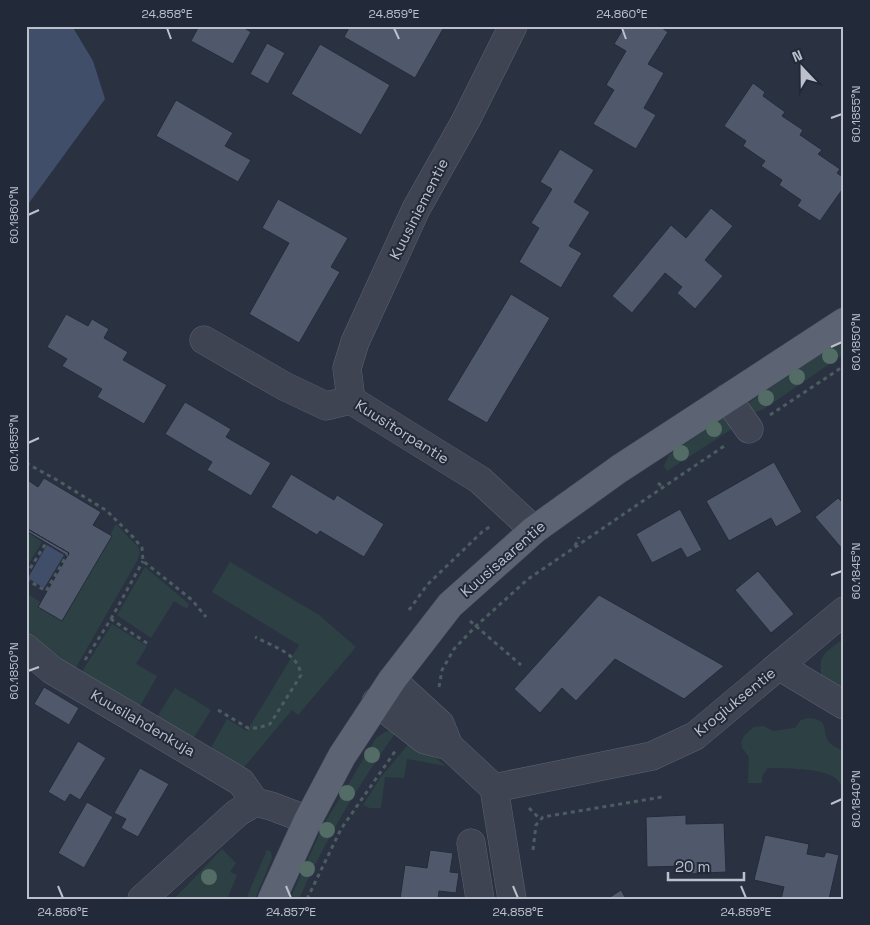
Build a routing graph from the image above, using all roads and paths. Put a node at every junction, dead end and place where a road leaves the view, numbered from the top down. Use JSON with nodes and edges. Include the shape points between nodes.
{"nodes":[{"id":1,"x":514,"y":26,"type":"edge"},
{"id":2,"x":844,"y":322,"type":"edge"},
{"id":3,"x":204,"y":340,"type":"dead end"},
{"id":4,"x":844,"y":366,"type":"edge"},
{"id":5,"x":727,"y":398,"type":"junction"},
{"id":6,"x":351,"y":400,"type":"junction"},
{"id":7,"x":749,"y":429,"type":"junction"},
{"id":8,"x":26,"y":463,"type":"edge"},
{"id":9,"x":658,"y":483,"type":"dead end"},
{"id":10,"x":664,"y":488,"type":"junction"},
{"id":11,"x":534,"y":530,"type":"junction"},
{"id":12,"x":579,"y":537,"type":"dead end"},
{"id":13,"x":46,"y":543,"type":"dead end"},
{"id":14,"x":575,"y":546,"type":"junction"},
{"id":15,"x":67,"y":555,"type":"dead end"},
{"id":16,"x":144,"y":561,"type":"junction"},
{"id":17,"x":26,"y":575,"type":"edge"},
{"id":18,"x":26,"y":579,"type":"edge"},
{"id":19,"x":427,"y":585,"type":"dead end"},
{"id":20,"x":409,"y":610,"type":"dead end"},
{"id":21,"x":844,"y":611,"type":"edge"},
{"id":22,"x":206,"y":617,"type":"dead end"},
{"id":23,"x":110,"y":619,"type":"junction"},
{"id":24,"x":476,"y":626,"type":"junction"},
{"id":25,"x":256,"y":637,"type":"dead end"},
{"id":26,"x":148,"y":644,"type":"dead end"},
{"id":27,"x":26,"y":648,"type":"edge"},
{"id":28,"x":521,"y":665,"type":"dead end"},
{"id":29,"x":779,"y":666,"type":"junction"},
{"id":30,"x":392,"y":680,"type":"junction"},
{"id":31,"x":72,"y":682,"type":"junction"},
{"id":32,"x":376,"y":702,"type":"junction"},
{"id":33,"x":844,"y":705,"type":"edge"},
{"id":34,"x":218,"y":710,"type":"dead end"},
{"id":35,"x":420,"y":721,"type":"junction"},
{"id":36,"x":494,"y":788,"type":"junction"},
{"id":37,"x":662,"y":797,"type":"dead end"},
{"id":38,"x":255,"y":802,"type":"junction"},
{"id":39,"x":308,"y":820,"type":"junction"},
{"id":40,"x":471,"y":843,"type":"dead end"},
{"id":41,"x":532,"y":852,"type":"dead end"},
{"id":42,"x":142,"y":899,"type":"edge"},
{"id":43,"x":272,"y":899,"type":"edge"},
{"id":44,"x":307,"y":899,"type":"edge"},
{"id":45,"x":480,"y":899,"type":"edge"},
{"id":46,"x":512,"y":899,"type":"edge"}],
"edges":[{"from":1,"to":6,"type":"street","name":"Kuusiniementie","via":[[416,209],[354,342],[347,368]]},
{"from":2,"to":5,"type":"main road","name":"Kuusisaarentie"},
{"from":3,"to":6,"type":"street","name":"Kuusitorpantie","via":[[326,406]]},
{"from":4,"to":7,"type":"path"},
{"from":5,"to":7,"type":"street"},
{"from":5,"to":11,"type":"main road","name":"Kuusisaarentie"},
{"from":6,"to":11,"type":"street","name":"Kuusitorpantie","via":[[480,480]]},
{"from":7,"to":10,"type":"path"},
{"from":8,"to":16,"type":"path","via":[[107,511],[142,548]]},
{"from":9,"to":10,"type":"path"},
{"from":10,"to":14,"type":"path"},
{"from":11,"to":30,"type":"main road","name":"Kuusisaarentie","via":[[450,605]]},
{"from":12,"to":14,"type":"path"},
{"from":13,"to":17,"type":"path"},
{"from":14,"to":24,"type":"path","via":[[528,579]]},
{"from":15,"to":18,"type":"path","via":[[46,590]]},
{"from":16,"to":22,"type":"path","via":[[192,600]]},
{"from":16,"to":23,"type":"path"},
{"from":19,"to":20,"type":"path"},
{"from":21,"to":29,"type":"street","name":"Krogiuksentie"},
{"from":23,"to":26,"type":"path"},
{"from":23,"to":31,"type":"path"},
{"from":24,"to":28,"type":"path"},
{"from":24,"to":35,"type":"path","via":[[454,649],[442,670],[439,699]]},
{"from":25,"to":34,"type":"path","via":[[292,656],[300,665],[301,675],[270,724],[248,728]]},
{"from":27,"to":31,"type":"street","name":"Kuusilahdenkuja"},
{"from":29,"to":33,"type":"street"},
{"from":29,"to":36,"type":"street","name":"Krogiuksentie","via":[[695,736],[652,756]]},
{"from":30,"to":32,"type":"main road","name":"Kuusisaarentie"},
{"from":30,"to":35,"type":"street"},
{"from":31,"to":38,"type":"street","name":"Kuusilahdenkuja","via":[[241,782]]},
{"from":32,"to":35,"type":"street"},
{"from":32,"to":39,"type":"main road","name":"Kuusisaarentie"},
{"from":35,"to":36,"type":"street","via":[[440,724],[449,746]]},
{"from":35,"to":44,"type":"path","via":[[376,777],[342,829]]},
{"from":36,"to":46,"type":"street"},
{"from":37,"to":41,"type":"path","via":[[543,817],[536,824]]},
{"from":38,"to":39,"type":"street"},
{"from":38,"to":42,"type":"street","via":[[237,813]]},
{"from":39,"to":43,"type":"main road","name":"Kuusisaarentie"},
{"from":40,"to":45,"type":"street"}]}
